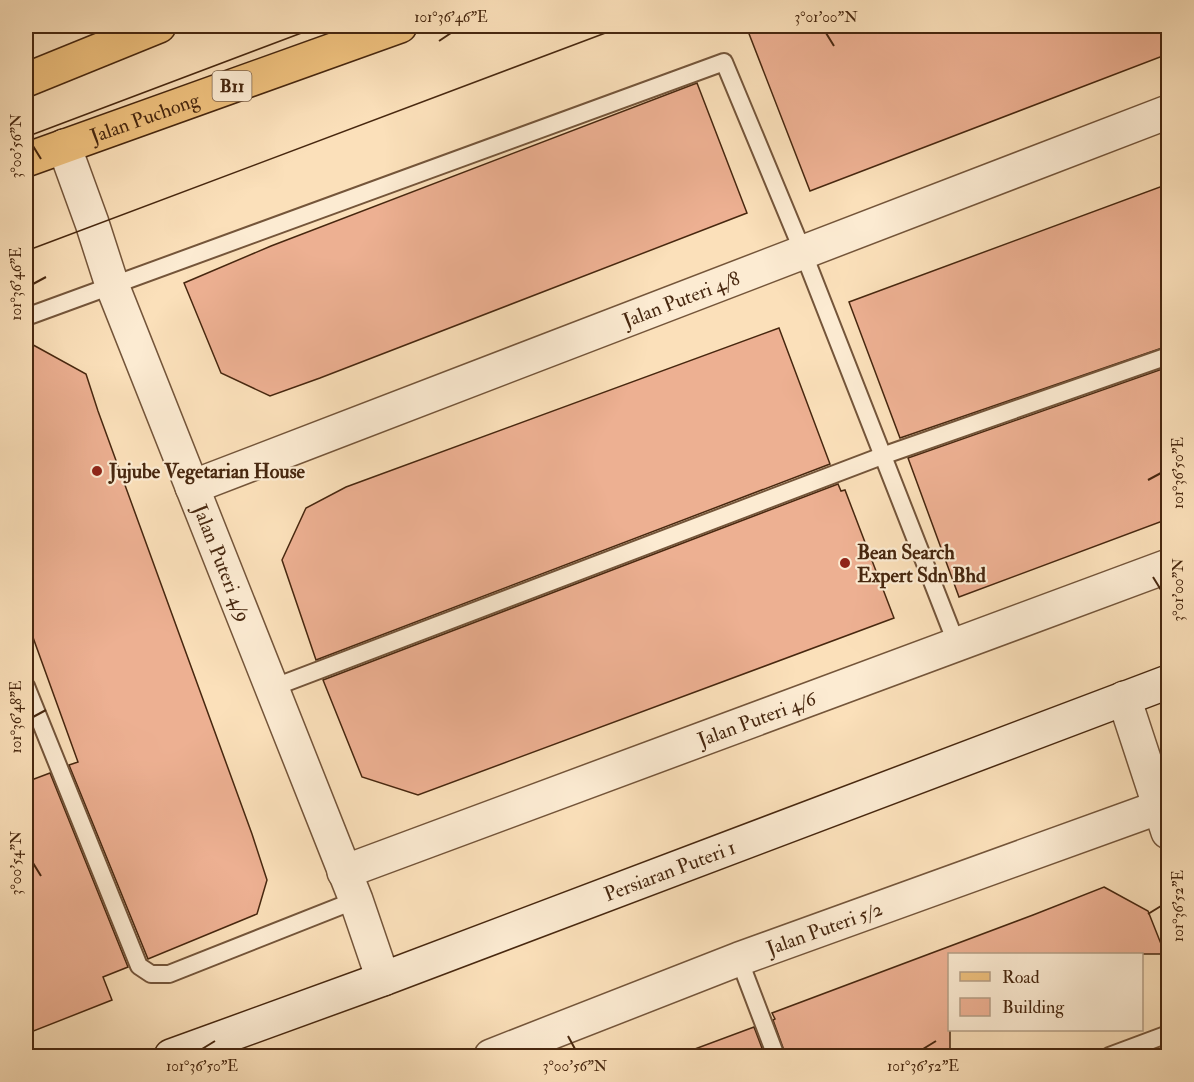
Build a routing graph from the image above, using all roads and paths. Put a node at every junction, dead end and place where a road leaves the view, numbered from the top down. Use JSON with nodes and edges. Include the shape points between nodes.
{"nodes":[{"id":1,"x":159,"y":26,"type":"edge"},
{"id":2,"x":400,"y":26,"type":"edge"},
{"id":3,"x":26,"y":80,"type":"edge"},
{"id":4,"x":1168,"y":112,"type":"edge"},
{"id":5,"x":64,"y":146,"type":"junction"},
{"id":6,"x":26,"y":160,"type":"edge"},
{"id":7,"x":803,"y":252,"type":"junction"},
{"id":8,"x":112,"y":285,"type":"junction"},
{"id":9,"x":26,"y":317,"type":"edge"},
{"id":10,"x":1168,"y":356,"type":"edge"},
{"id":11,"x":882,"y":456,"type":"junction"},
{"id":12,"x":192,"y":487,"type":"junction"},
{"id":13,"x":1168,"y":566,"type":"edge"},
{"id":14,"x":957,"y":645,"type":"junction"},
{"id":15,"x":1168,"y":682,"type":"edge"},
{"id":16,"x":26,"y":686,"type":"edge"},
{"id":17,"x":272,"y":688,"type":"junction"},
{"id":18,"x":1124,"y":698,"type":"junction"},
{"id":19,"x":1165,"y":814,"type":"edge"},
{"id":20,"x":350,"y":886,"type":"junction"},
{"id":21,"x":739,"y":959,"type":"junction"},
{"id":22,"x":383,"y":979,"type":"junction"},
{"id":23,"x":1168,"y":1034,"type":"edge"},
{"id":24,"x":171,"y":1056,"type":"edge"},
{"id":25,"x":491,"y":1056,"type":"edge"},
{"id":26,"x":776,"y":1056,"type":"edge"},
{"id":27,"x":1109,"y":1056,"type":"edge"}],
"edges":[{"from":1,"to":3,"type":"main road"},
{"from":2,"to":5,"type":"main road","name":"Jalan Puchong","number":"B11"},
{"from":4,"to":7,"type":"street","name":"Jalan Puteri 4/8"},
{"from":5,"to":6,"type":"main road","name":"Jalan Puchong","number":"B11"},
{"from":5,"to":8,"type":"street","name":"Jalan Puteri 4/9"},
{"from":7,"to":8,"type":"lane","via":[[724,62]]},
{"from":7,"to":11,"type":"lane"},
{"from":7,"to":12,"type":"street","name":"Jalan Puteri 4/8"},
{"from":8,"to":9,"type":"lane"},
{"from":8,"to":12,"type":"street","name":"Jalan Puteri 4/9"},
{"from":10,"to":11,"type":"lane"},
{"from":11,"to":14,"type":"lane"},
{"from":11,"to":17,"type":"lane"},
{"from":12,"to":17,"type":"street","name":"Jalan Puteri 4/9"},
{"from":13,"to":14,"type":"street","name":"Jalan Puteri 4/6"},
{"from":14,"to":20,"type":"street","name":"Jalan Puteri 4/6"},
{"from":15,"to":18,"type":"street","name":"Persiaran Puteri 1"},
{"from":16,"to":20,"type":"lane","via":[[139,966],[151,974],[170,974]]},
{"from":17,"to":20,"type":"street","name":"Jalan Puteri 4/9"},
{"from":18,"to":19,"type":"street"},
{"from":18,"to":22,"type":"street","name":"Persiaran Puteri 1"},
{"from":19,"to":21,"type":"street","name":"Jalan Puteri 5/2"},
{"from":20,"to":22,"type":"street","name":"Jalan Puteri 4/9"},
{"from":21,"to":25,"type":"street","name":"Jalan Puteri 5/2"},
{"from":21,"to":26,"type":"lane"},
{"from":22,"to":24,"type":"street","name":"Persiaran Puteri 1"},
{"from":23,"to":27,"type":"lane"}]}
